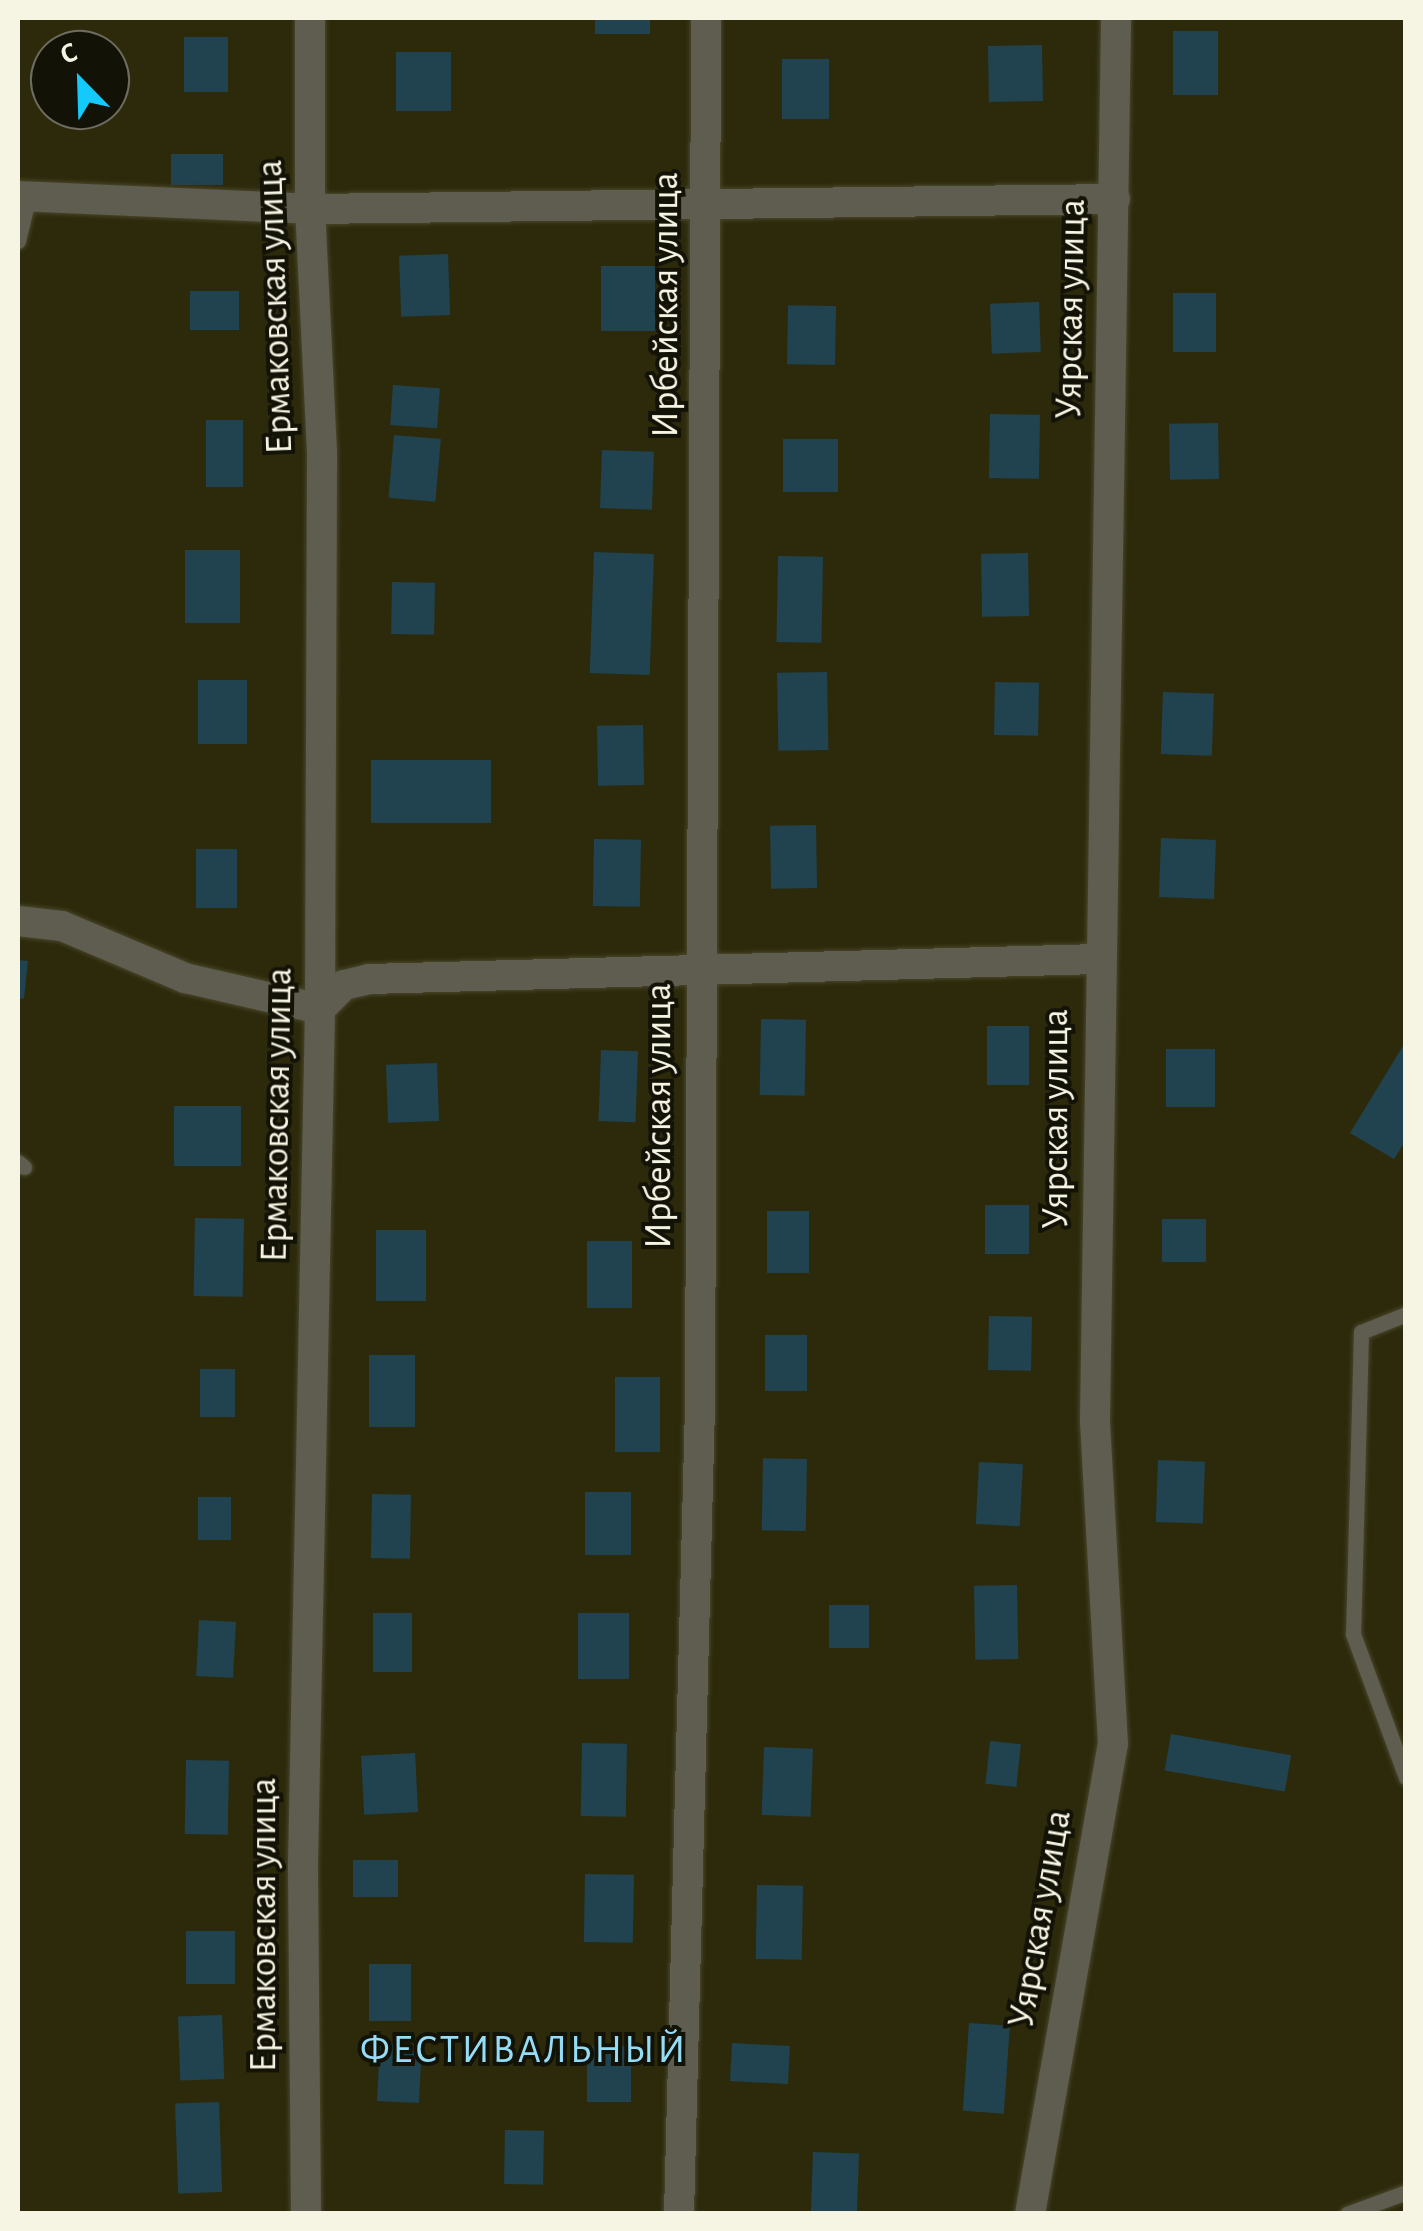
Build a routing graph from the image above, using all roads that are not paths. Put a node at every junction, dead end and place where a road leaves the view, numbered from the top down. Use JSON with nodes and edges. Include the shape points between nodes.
{"nodes":[{"id":1,"x":310,"y":18,"type":"edge"},
{"id":2,"x":706,"y":18,"type":"edge"},
{"id":3,"x":1116,"y":18,"type":"edge"},
{"id":4,"x":24,"y":196,"type":"edge"},
{"id":5,"x":708,"y":199,"type":"junction"},
{"id":6,"x":1115,"y":199,"type":"junction"},
{"id":7,"x":310,"y":208,"type":"junction"},
{"id":8,"x":18,"y":241,"type":"edge"},
{"id":9,"x":18,"y":921,"type":"edge"},
{"id":10,"x":1098,"y":959,"type":"junction"},
{"id":11,"x":700,"y":966,"type":"junction"},
{"id":12,"x":320,"y":1010,"type":"junction"},
{"id":13,"x":1406,"y":1314,"type":"edge"},
{"id":14,"x":1406,"y":1777,"type":"edge"},
{"id":15,"x":1406,"y":2192,"type":"edge"},
{"id":16,"x":306,"y":2214,"type":"edge"},
{"id":17,"x":679,"y":2214,"type":"edge"},
{"id":18,"x":1030,"y":2214,"type":"edge"},
{"id":19,"x":1347,"y":2214,"type":"edge"}],
"edges":[{"from":1,"to":7,"type":"street","name":"Ермаковская улица"},
{"from":2,"to":5,"type":"street","name":"Ирбейская улица"},
{"from":3,"to":6,"type":"street","name":"Уярская улица"},
{"from":4,"to":7,"type":"street"},
{"from":4,"to":8,"type":"lane"},
{"from":5,"to":6,"type":"street"},
{"from":5,"to":7,"type":"street"},
{"from":5,"to":11,"type":"street","name":"Ирбейская улица"},
{"from":6,"to":10,"type":"street","name":"Уярская улица"},
{"from":7,"to":12,"type":"street","name":"Ермаковская улица","via":[[322,452]]},
{"from":9,"to":12,"type":"street","via":[[62,926],[185,978]]},
{"from":10,"to":11,"type":"street"},
{"from":10,"to":18,"type":"street","name":"Уярская улица","via":[[1096,1420],[1113,1744]]},
{"from":11,"to":12,"type":"street","via":[[368,979],[344,986]]},
{"from":11,"to":17,"type":"street","name":"Ирбейская улица","via":[[700,1408]]},
{"from":12,"to":16,"type":"street","name":"Ермаковская улица","via":[[303,1864]]},
{"from":13,"to":14,"type":"lane","via":[[1361,1332],[1353,1634]]},
{"from":15,"to":19,"type":"lane"}]}
